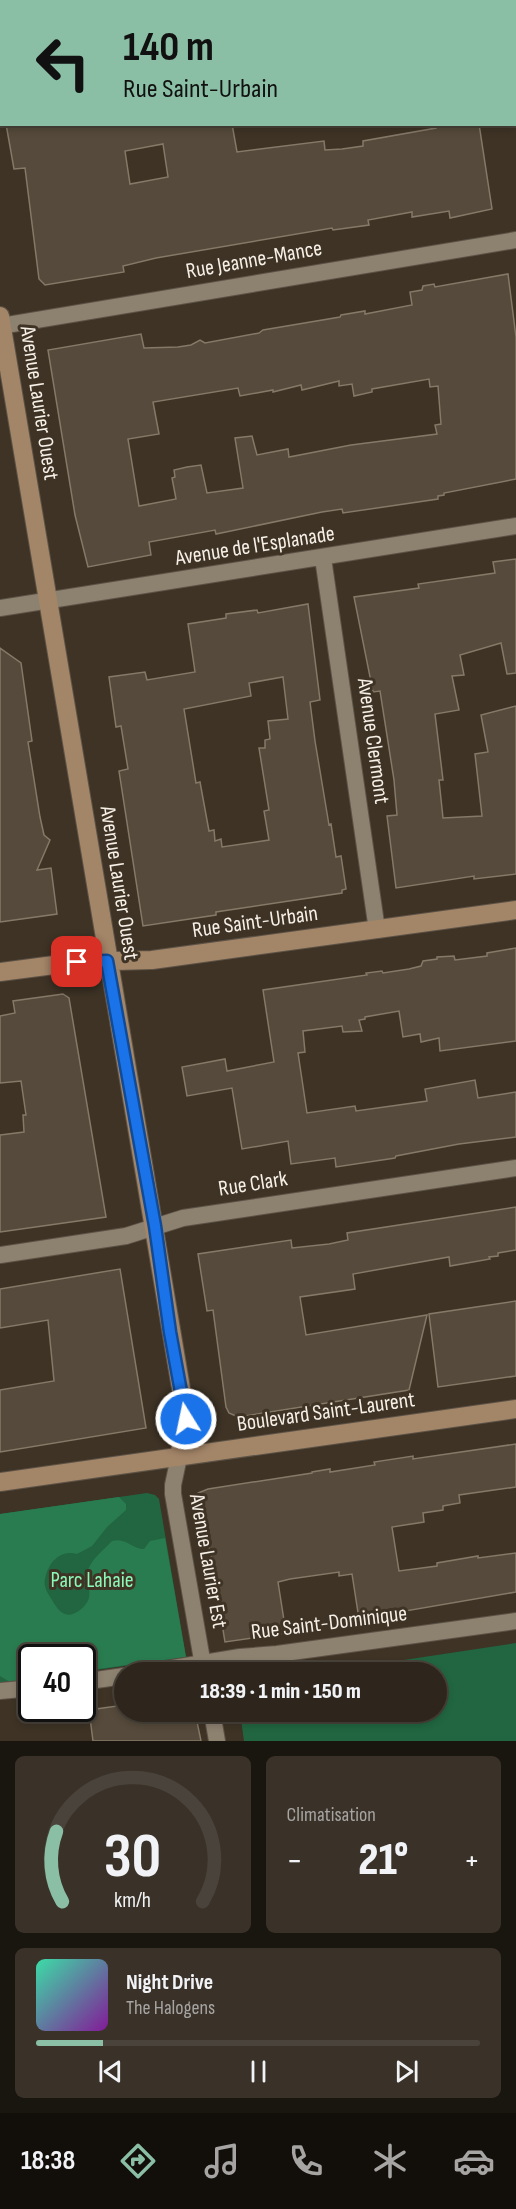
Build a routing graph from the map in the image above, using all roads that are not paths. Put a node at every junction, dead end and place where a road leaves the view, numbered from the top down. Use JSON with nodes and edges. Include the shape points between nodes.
{"nodes":[{"id":1,"x":516,"y":240,"type":"edge"},
{"id":2,"x":1,"y":323,"type":"edge"},
{"id":3,"x":516,"y":526,"type":"edge"},
{"id":4,"x":323,"y":558,"type":"junction"},
{"id":5,"x":48,"y":601,"type":"junction"},
{"id":6,"x":0,"y":608,"type":"edge"},
{"id":7,"x":516,"y":910,"type":"edge"},
{"id":8,"x":377,"y":930,"type":"junction"},
{"id":9,"x":107,"y":961,"type":"junction"},
{"id":10,"x":0,"y":972,"type":"edge"},
{"id":11,"x":516,"y":1168,"type":"edge"},
{"id":12,"x":155,"y":1226,"type":"junction"},
{"id":13,"x":0,"y":1255,"type":"edge"},
{"id":14,"x":516,"y":1409,"type":"edge"},
{"id":15,"x":179,"y":1457,"type":"junction"},
{"id":16,"x":0,"y":1482,"type":"edge"},
{"id":17,"x":516,"y":1621,"type":"edge"},
{"id":18,"x":203,"y":1662,"type":"edge"},
{"id":19,"x":234,"y":1662,"type":"edge"},
{"id":20,"x":114,"y":1677,"type":"edge"},
{"id":21,"x":96,"y":1680,"type":"edge"},
{"id":22,"x":18,"y":1689,"type":"edge"},
{"id":23,"x":0,"y":1691,"type":"edge"},
{"id":24,"x":214,"y":1722,"type":"edge"},
{"id":25,"x":217,"y":1741,"type":"edge"}],
"edges":[{"from":1,"to":2,"type":"street","name":"Rue Jeanne-Mance"},
{"from":2,"to":5,"type":"street","name":"Avenue Laurier Ouest"},
{"from":3,"to":4,"type":"street","name":"Avenue de l'Esplanade"},
{"from":4,"to":5,"type":"street","name":"Avenue de l'Esplanade"},
{"from":4,"to":8,"type":"street","name":"Avenue Clermont"},
{"from":5,"to":6,"type":"street","name":"Avenue de l'Esplanade"},
{"from":5,"to":9,"type":"street","name":"Avenue Laurier Ouest"},
{"from":7,"to":8,"type":"street","name":"Rue Saint-Urbain"},
{"from":8,"to":9,"type":"street","name":"Rue Saint-Urbain","via":[[152,960]]},
{"from":9,"to":10,"type":"street","name":"Rue Saint-Urbain"},
{"from":9,"to":12,"type":"street","name":"Avenue Laurier Ouest"},
{"from":11,"to":12,"type":"street","name":"Rue Clark","via":[[183,1218]]},
{"from":12,"to":13,"type":"street","name":"Rue Clark","via":[[126,1236]]},
{"from":12,"to":15,"type":"street","name":"Avenue Laurier Ouest","via":[[186,1419]]},
{"from":14,"to":15,"type":"street","name":"Boulevard Saint-Laurent"},
{"from":15,"to":16,"type":"street","name":"Boulevard Saint-Laurent"},
{"from":15,"to":18,"type":"street","name":"Avenue Laurier Est","via":[[173,1494]]},
{"from":17,"to":19,"type":"street","name":"Rue Saint-Dominique"},
{"from":20,"to":21,"type":"street"},
{"from":22,"to":23,"type":"street"},
{"from":24,"to":25,"type":"street"}]}
